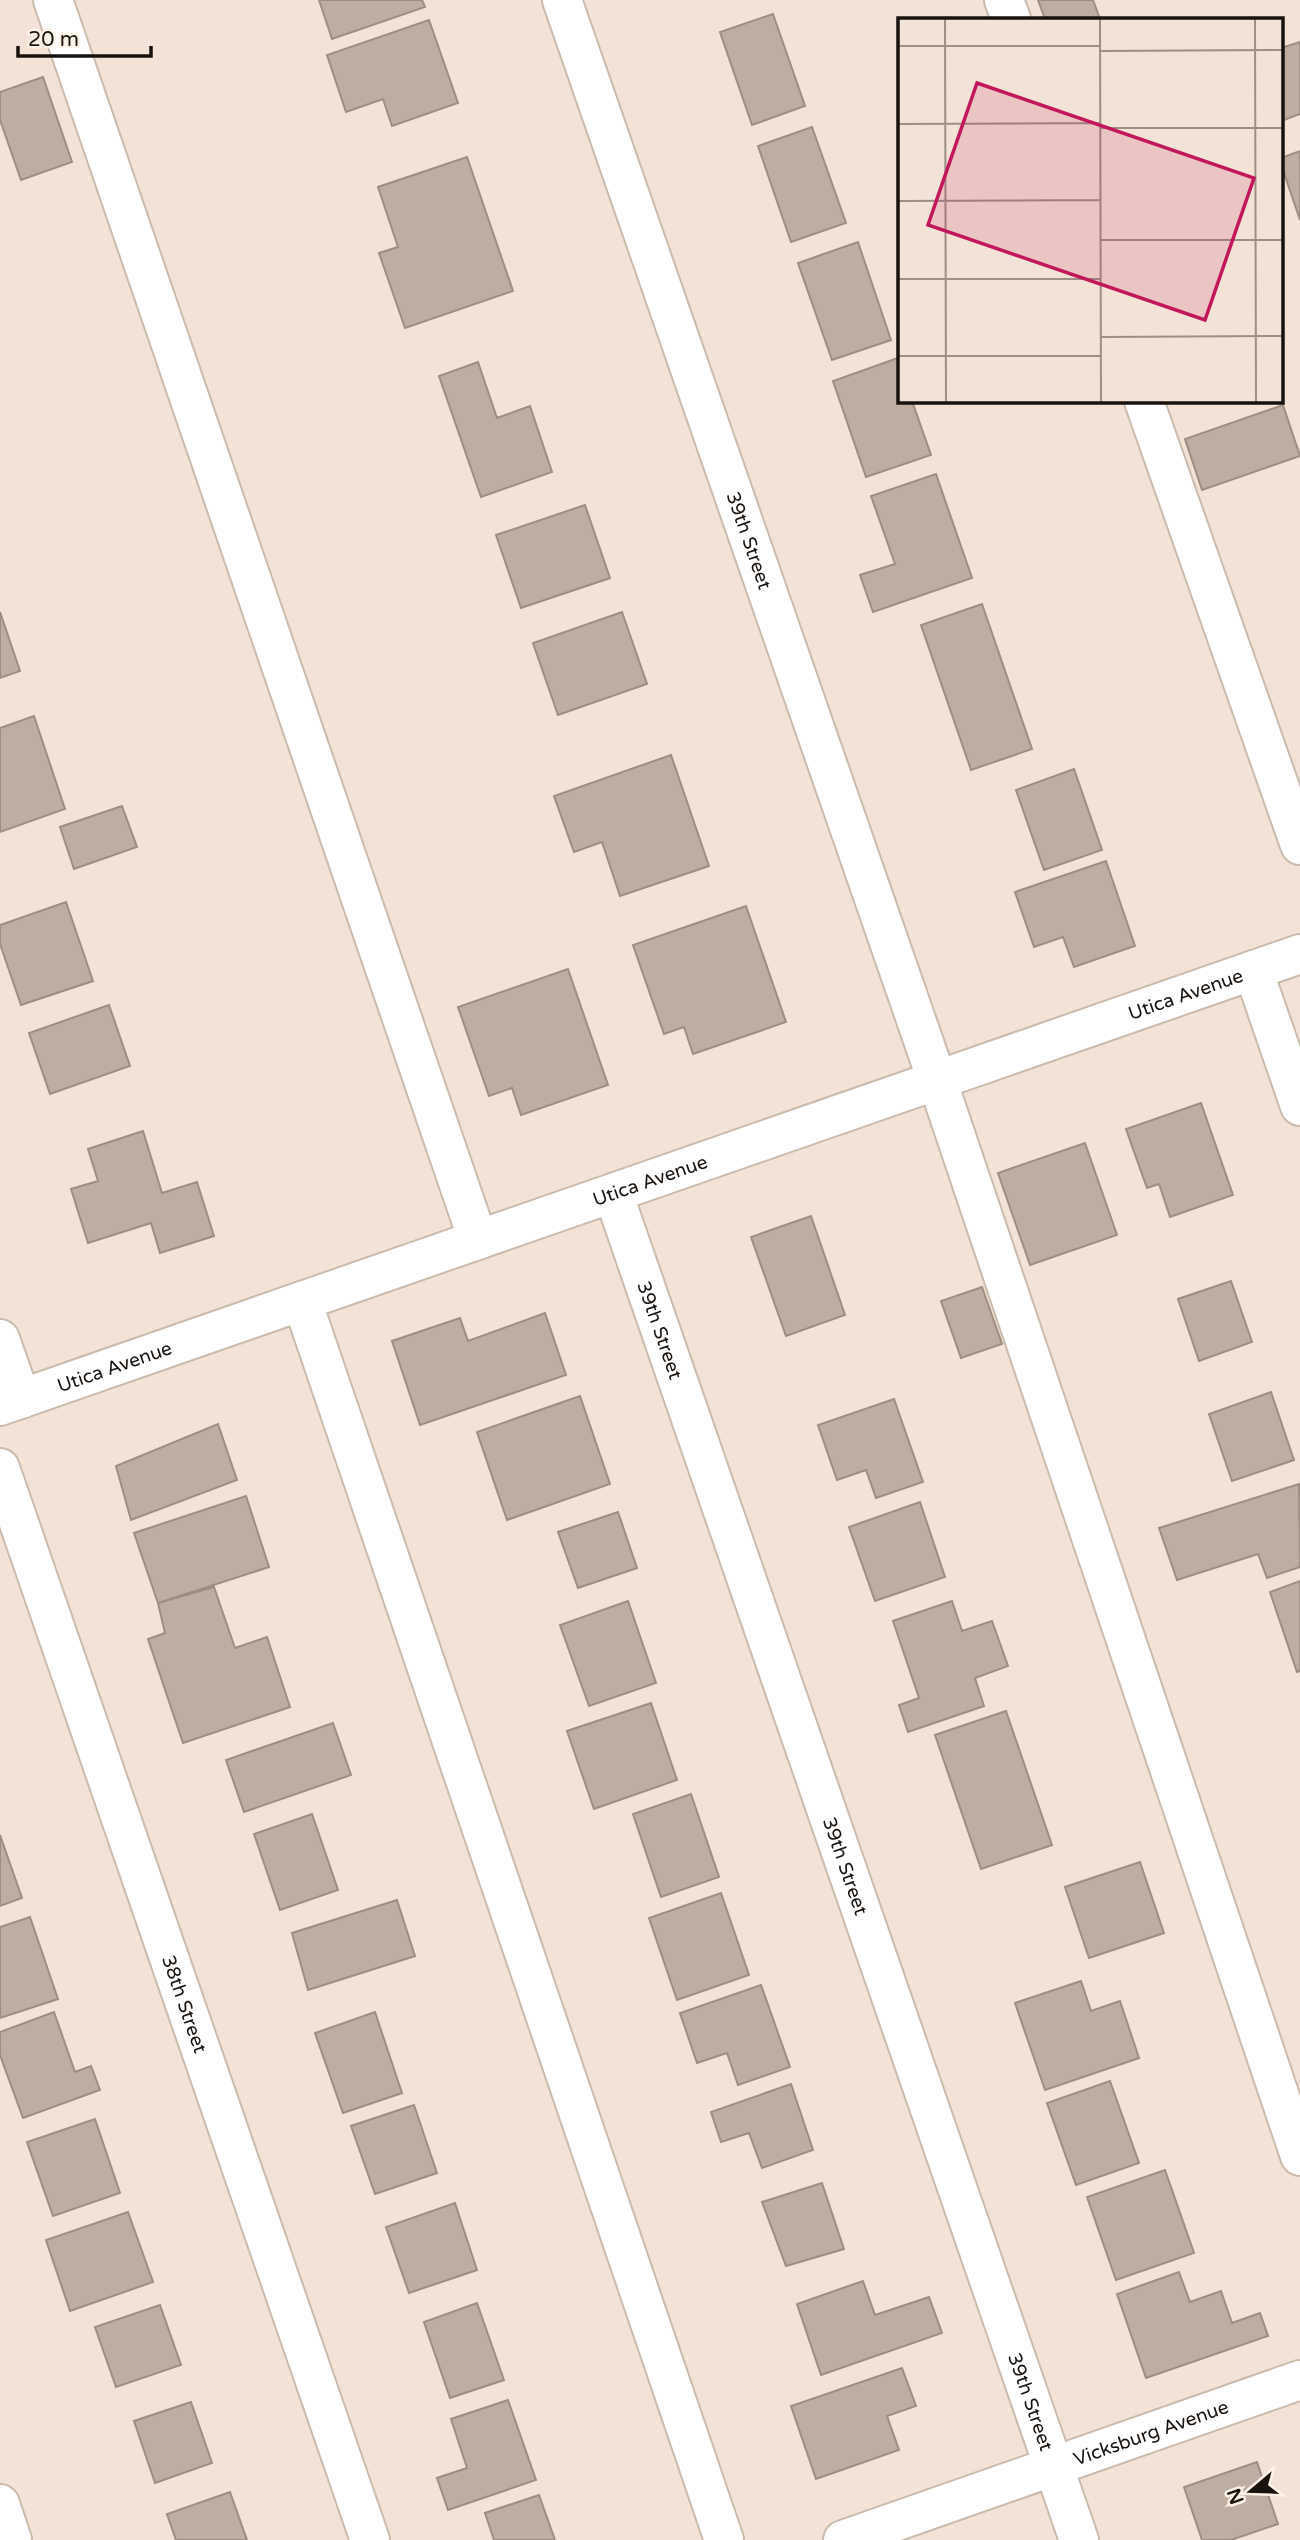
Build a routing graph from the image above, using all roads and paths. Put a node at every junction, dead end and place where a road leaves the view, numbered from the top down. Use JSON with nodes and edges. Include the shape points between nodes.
{"nodes":[{"id":1,"x":53,"y":0,"type":"edge"},
{"id":2,"x":562,"y":0,"type":"edge"},
{"id":3,"x":1004,"y":0,"type":"edge"},
{"id":4,"x":1011,"y":18,"type":"edge"},
{"id":5,"x":1144,"y":402,"type":"edge"},
{"id":6,"x":1300,"y":845,"type":"edge"},
{"id":7,"x":1300,"y":954,"type":"edge"},
{"id":8,"x":1253,"y":970,"type":"junction"},
{"id":9,"x":937,"y":1080,"type":"junction"},
{"id":10,"x":1300,"y":1105,"type":"edge"},
{"id":11,"x":613,"y":1193,"type":"junction"},
{"id":12,"x":478,"y":1240,"type":"junction"},
{"id":13,"x":302,"y":1301,"type":"junction"},
{"id":14,"x":0,"y":1339,"type":"edge"},
{"id":15,"x":10,"y":1402,"type":"edge"},
{"id":16,"x":0,"y":1468,"type":"edge"},
{"id":17,"x":1300,"y":2156,"type":"edge"},
{"id":18,"x":1300,"y":2380,"type":"edge"},
{"id":19,"x":1053,"y":2467,"type":"junction"},
{"id":20,"x":0,"y":2504,"type":"edge"},
{"id":21,"x":12,"y":2540,"type":"edge"},
{"id":22,"x":370,"y":2540,"type":"edge"},
{"id":23,"x":724,"y":2540,"type":"edge"},
{"id":24,"x":843,"y":2540,"type":"edge"},
{"id":25,"x":1079,"y":2540,"type":"edge"}],
"edges":[{"from":1,"to":12,"type":"street"},
{"from":2,"to":9,"type":"street","name":"39th Street"},
{"from":3,"to":4,"type":"street"},
{"from":5,"to":6,"type":"street"},
{"from":7,"to":8,"type":"street","name":"Utica Avenue"},
{"from":8,"to":9,"type":"street","name":"Utica Avenue"},
{"from":8,"to":10,"type":"street"},
{"from":9,"to":11,"type":"street","name":"Utica Avenue"},
{"from":9,"to":17,"type":"street","name":"39th Street"},
{"from":11,"to":12,"type":"street","name":"Utica Avenue"},
{"from":11,"to":19,"type":"street","name":"39th Street"},
{"from":12,"to":13,"type":"street","name":"Utica Avenue"},
{"from":13,"to":15,"type":"street","name":"Utica Avenue"},
{"from":13,"to":23,"type":"street"},
{"from":14,"to":15,"type":"street"},
{"from":16,"to":22,"type":"street","name":"38th Street"},
{"from":18,"to":19,"type":"street","name":"Vicksburg Avenue"},
{"from":19,"to":24,"type":"street","name":"Vicksburg Avenue"},
{"from":19,"to":25,"type":"street","name":"39th Street"},
{"from":20,"to":21,"type":"street"}]}
